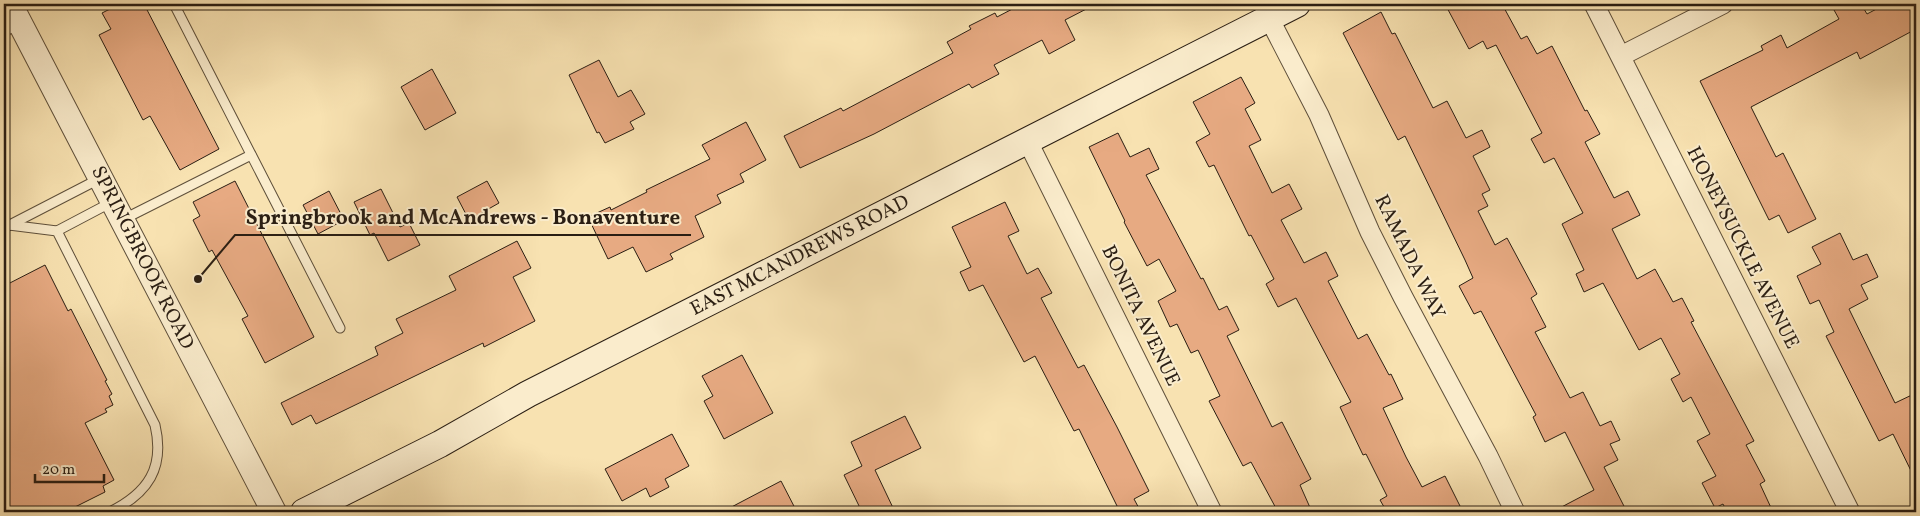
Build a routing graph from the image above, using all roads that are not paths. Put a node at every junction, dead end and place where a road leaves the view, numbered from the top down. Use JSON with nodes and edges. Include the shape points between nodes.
{"nodes":[{"id":1,"x":174,"y":4,"type":"edge"},
{"id":2,"x":1297,"y":4,"type":"edge"},
{"id":3,"x":1594,"y":4,"type":"edge"},
{"id":4,"x":1723,"y":4,"type":"edge"},
{"id":5,"x":11,"y":16,"type":"edge"},
{"id":6,"x":1269,"y":18,"type":"junction"},
{"id":7,"x":1621,"y":56,"type":"junction"},
{"id":8,"x":1028,"y":140,"type":"junction"},
{"id":9,"x":251,"y":154,"type":"junction"},
{"id":10,"x":100,"y":178,"type":"junction"},
{"id":11,"x":118,"y":211,"type":"junction"},
{"id":12,"x":7,"y":227,"type":"edge"},
{"id":13,"x":57,"y":231,"type":"junction"},
{"id":14,"x":340,"y":328,"type":"dead end"},
{"id":15,"x":110,"y":512,"type":"edge"},
{"id":16,"x":274,"y":512,"type":"edge"},
{"id":17,"x":304,"y":512,"type":"edge"},
{"id":18,"x":1212,"y":512,"type":"edge"},
{"id":19,"x":1515,"y":512,"type":"edge"},
{"id":20,"x":1850,"y":512,"type":"edge"}],
"edges":[{"from":1,"to":9,"type":"lane"},
{"from":2,"to":6,"type":"main road","name":"EAST MCANDREWS ROAD"},
{"from":3,"to":7,"type":"street","name":"HONEYSUCKLE AVENUE"},
{"from":4,"to":7,"type":"street"},
{"from":5,"to":10,"type":"street","name":"SPRINGBROOK ROAD"},
{"from":6,"to":8,"type":"main road","name":"EAST MCANDREWS ROAD"},
{"from":6,"to":19,"type":"street","name":"RAMADA WAY","via":[[1319,115],[1370,232]]},
{"from":7,"to":20,"type":"street","name":"HONEYSUCKLE AVENUE"},
{"from":8,"to":17,"type":"main road","name":"EAST MCANDREWS ROAD","via":[[528,394],[440,444]]},
{"from":8,"to":18,"type":"street","name":"BONITA AVENUE"},
{"from":9,"to":11,"type":"lane"},
{"from":9,"to":14,"type":"lane"},
{"from":10,"to":11,"type":"street","name":"SPRINGBROOK ROAD"},
{"from":10,"to":12,"type":"lane"},
{"from":11,"to":13,"type":"lane"},
{"from":11,"to":16,"type":"street","name":"SPRINGBROOK ROAD"},
{"from":12,"to":13,"type":"lane"},
{"from":13,"to":15,"type":"lane","via":[[151,414],[158,436],[157,463],[146,486],[131,500]]}]}
